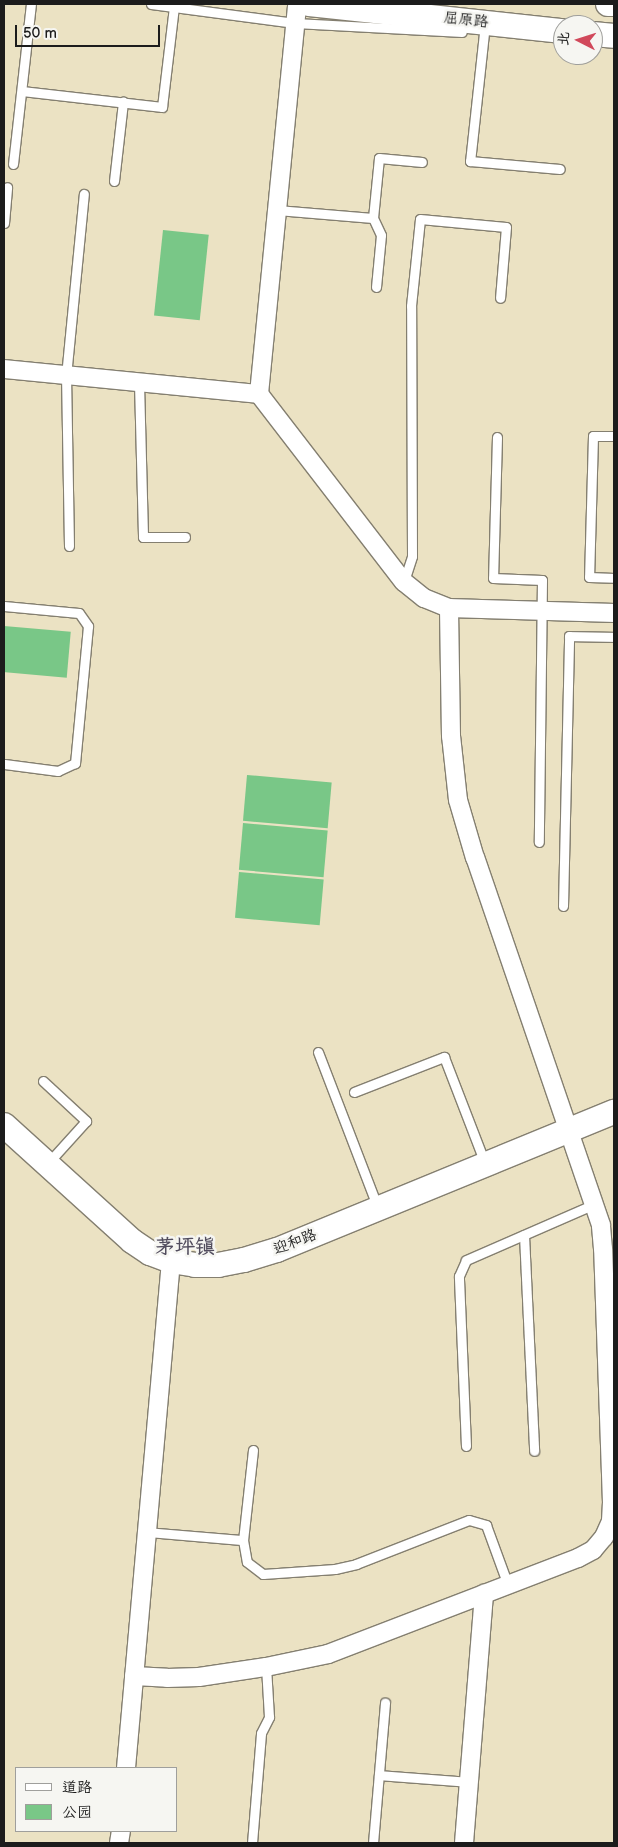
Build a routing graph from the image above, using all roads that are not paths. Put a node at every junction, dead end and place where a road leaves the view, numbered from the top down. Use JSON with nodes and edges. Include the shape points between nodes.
{"nodes":[{"id":1,"x":31,"y":4,"type":"edge"},
{"id":2,"x":151,"y":4,"type":"edge"},
{"id":3,"x":297,"y":4,"type":"edge"},
{"id":4,"x":608,"y":4,"type":"edge"},
{"id":5,"x":614,"y":4,"type":"edge"},
{"id":6,"x":174,"y":7,"type":"junction"},
{"id":7,"x":302,"y":13,"type":"edge"},
{"id":8,"x":553,"y":30,"type":"edge"},
{"id":9,"x":484,"y":33,"type":"junction"},
{"id":10,"x":494,"y":34,"type":"dead end"},
{"id":11,"x":22,"y":91,"type":"junction"},
{"id":12,"x":123,"y":102,"type":"junction"},
{"id":13,"x":422,"y":162,"type":"dead end"},
{"id":14,"x":13,"y":164,"type":"dead end"},
{"id":15,"x":560,"y":169,"type":"dead end"},
{"id":16,"x":114,"y":181,"type":"dead end"},
{"id":17,"x":7,"y":187,"type":"dead end"},
{"id":18,"x":84,"y":194,"type":"dead end"},
{"id":19,"x":277,"y":210,"type":"junction"},
{"id":20,"x":373,"y":218,"type":"junction"},
{"id":21,"x":4,"y":223,"type":"edge"},
{"id":22,"x":376,"y":287,"type":"dead end"},
{"id":23,"x":500,"y":298,"type":"dead end"},
{"id":24,"x":4,"y":370,"type":"edge"},
{"id":25,"x":66,"y":376,"type":"junction"},
{"id":26,"x":140,"y":383,"type":"junction"},
{"id":27,"x":259,"y":394,"type":"junction"},
{"id":28,"x":614,"y":436,"type":"edge"},
{"id":29,"x":496,"y":437,"type":"dead end"},
{"id":30,"x":185,"y":537,"type":"dead end"},
{"id":31,"x":69,"y":546,"type":"dead end"},
{"id":32,"x":614,"y":578,"type":"edge"},
{"id":33,"x":404,"y":582,"type":"junction"},
{"id":34,"x":4,"y":606,"type":"edge"},
{"id":35,"x":449,"y":608,"type":"junction"},
{"id":36,"x":542,"y":611,"type":"junction"},
{"id":37,"x":614,"y":613,"type":"edge"},
{"id":38,"x":614,"y":637,"type":"edge"},
{"id":39,"x":4,"y":764,"type":"edge"},
{"id":40,"x":540,"y":842,"type":"dead end"},
{"id":41,"x":563,"y":906,"type":"dead end"},
{"id":42,"x":318,"y":1052,"type":"dead end"},
{"id":43,"x":44,"y":1081,"type":"dead end"},
{"id":44,"x":354,"y":1092,"type":"dead end"},
{"id":45,"x":614,"y":1112,"type":"edge"},
{"id":46,"x":4,"y":1125,"type":"edge"},
{"id":47,"x":569,"y":1130,"type":"junction"},
{"id":48,"x":47,"y":1164,"type":"junction"},
{"id":49,"x":486,"y":1164,"type":"junction"},
{"id":50,"x":595,"y":1204,"type":"junction"},
{"id":51,"x":378,"y":1208,"type":"junction"},
{"id":52,"x":524,"y":1235,"type":"junction"},
{"id":53,"x":171,"y":1261,"type":"junction"},
{"id":54,"x":466,"y":1446,"type":"dead end"},
{"id":55,"x":253,"y":1450,"type":"dead end"},
{"id":56,"x":534,"y":1451,"type":"dead end"},
{"id":57,"x":147,"y":1532,"type":"junction"},
{"id":58,"x":243,"y":1540,"type":"junction"},
{"id":59,"x":508,"y":1585,"type":"junction"},
{"id":60,"x":484,"y":1594,"type":"junction"},
{"id":61,"x":266,"y":1667,"type":"junction"},
{"id":62,"x":134,"y":1676,"type":"junction"},
{"id":63,"x":384,"y":1703,"type":"dead end"},
{"id":64,"x":126,"y":1767,"type":"edge"},
{"id":65,"x":378,"y":1775,"type":"junction"},
{"id":66,"x":469,"y":1782,"type":"junction"},
{"id":67,"x":252,"y":1843,"type":"edge"},
{"id":68,"x":372,"y":1843,"type":"edge"},
{"id":69,"x":464,"y":1843,"type":"edge"}],
"edges":[{"from":1,"to":11,"type":"lane"},
{"from":2,"to":6,"type":"lane"},
{"from":3,"to":7,"type":"street"},
{"from":4,"to":5,"type":"street"},
{"from":6,"to":7,"type":"lane"},
{"from":6,"to":12,"type":"lane","via":[[162,107]]},
{"from":7,"to":8,"type":"street","name":"屈原路"},
{"from":7,"to":9,"type":"lane"},
{"from":7,"to":19,"type":"street"},
{"from":9,"to":10,"type":"lane"},
{"from":9,"to":15,"type":"lane","via":[[470,161]]},
{"from":11,"to":12,"type":"lane"},
{"from":11,"to":14,"type":"lane"},
{"from":12,"to":16,"type":"lane"},
{"from":13,"to":20,"type":"lane","via":[[378,158]]},
{"from":17,"to":21,"type":"lane"},
{"from":18,"to":25,"type":"lane"},
{"from":19,"to":20,"type":"lane"},
{"from":19,"to":27,"type":"street"},
{"from":20,"to":22,"type":"lane","via":[[381,235]]},
{"from":23,"to":33,"type":"lane","via":[[506,227],[420,219],[410,306],[412,556]]},
{"from":24,"to":25,"type":"street"},
{"from":25,"to":26,"type":"street"},
{"from":25,"to":31,"type":"lane"},
{"from":26,"to":27,"type":"street"},
{"from":26,"to":30,"type":"lane","via":[[143,537]]},
{"from":27,"to":33,"type":"street"},
{"from":28,"to":32,"type":"lane","via":[[593,436],[588,577]]},
{"from":29,"to":36,"type":"lane","via":[[493,578],[542,580]]},
{"from":33,"to":35,"type":"street","via":[[424,598]]},
{"from":34,"to":39,"type":"lane","via":[[79,613],[88,626],[76,763],[58,771]]},
{"from":35,"to":36,"type":"street"},
{"from":35,"to":47,"type":"street","via":[[451,736],[458,800]]},
{"from":36,"to":37,"type":"street"},
{"from":36,"to":40,"type":"lane"},
{"from":38,"to":41,"type":"lane","via":[[568,636]]},
{"from":42,"to":51,"type":"lane"},
{"from":43,"to":48,"type":"lane","via":[[86,1122]]},
{"from":44,"to":49,"type":"lane","via":[[444,1057]]},
{"from":45,"to":47,"type":"street","name":"迎和路"},
{"from":46,"to":48,"type":"street","name":"迎和路"},
{"from":47,"to":49,"type":"street","name":"迎和路"},
{"from":47,"to":50,"type":"street"},
{"from":48,"to":53,"type":"street","name":"迎和路","via":[[132,1241]]},
{"from":49,"to":51,"type":"street","name":"迎和路"},
{"from":50,"to":52,"type":"lane"},
{"from":50,"to":59,"type":"street","via":[[603,1249],[611,1520],[604,1537],[593,1550]]},
{"from":51,"to":53,"type":"street","name":"迎和路","via":[[277,1250],[244,1260],[218,1265]]},
{"from":52,"to":54,"type":"lane","via":[[466,1260],[459,1276]]},
{"from":52,"to":56,"type":"lane"},
{"from":53,"to":57,"type":"street"},
{"from":55,"to":58,"type":"lane"},
{"from":57,"to":58,"type":"lane"},
{"from":57,"to":62,"type":"street"},
{"from":58,"to":59,"type":"lane","via":[[247,1562],[263,1574],[335,1569],[356,1564],[469,1520],[486,1526]]},
{"from":59,"to":60,"type":"street"},
{"from":60,"to":61,"type":"street","via":[[328,1654]]},
{"from":60,"to":66,"type":"street"},
{"from":61,"to":62,"type":"street","via":[[199,1677]]},
{"from":61,"to":67,"type":"lane","via":[[269,1717],[261,1733]]},
{"from":62,"to":64,"type":"street"},
{"from":63,"to":65,"type":"lane"},
{"from":65,"to":66,"type":"lane"},
{"from":65,"to":68,"type":"lane"},
{"from":66,"to":69,"type":"street"}]}
